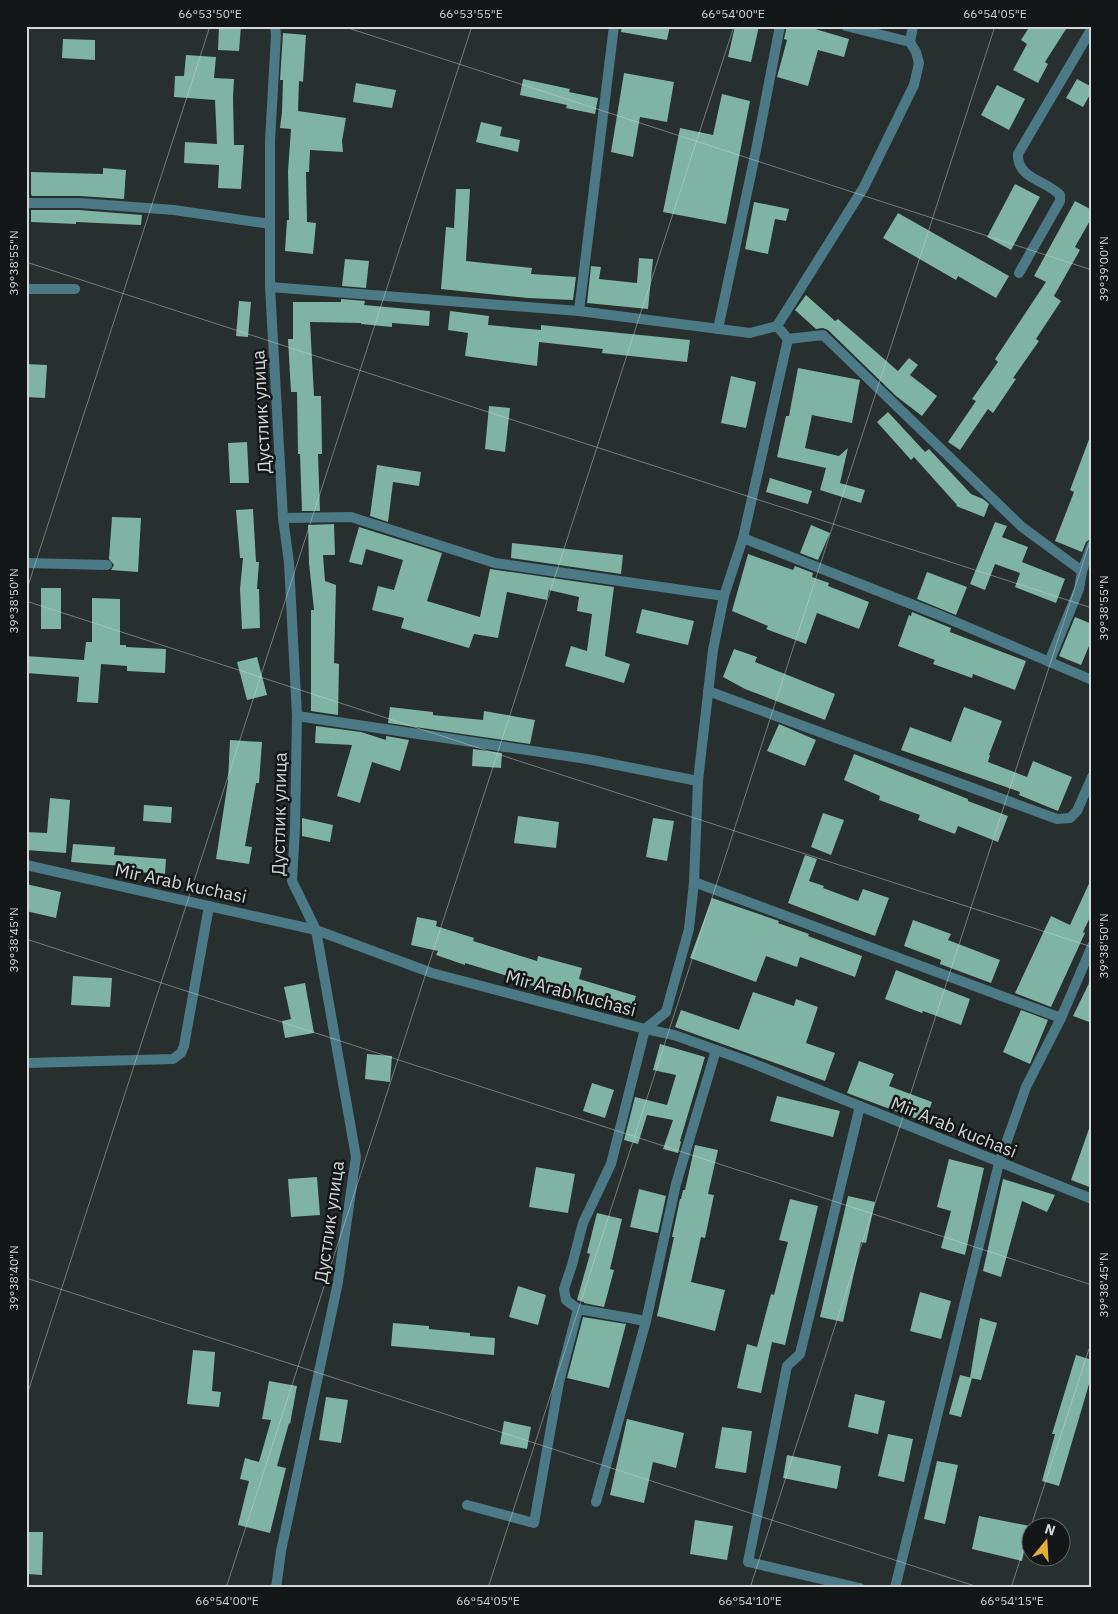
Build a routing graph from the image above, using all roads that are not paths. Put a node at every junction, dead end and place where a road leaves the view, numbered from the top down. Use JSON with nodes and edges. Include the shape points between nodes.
{"nodes":[{"id":1,"x":275,"y":26,"type":"edge"},
{"id":2,"x":614,"y":26,"type":"edge"},
{"id":3,"x":780,"y":26,"type":"edge"},
{"id":4,"x":846,"y":26,"type":"edge"},
{"id":5,"x":913,"y":26,"type":"edge"},
{"id":6,"x":1092,"y":28,"type":"edge"},
{"id":7,"x":910,"y":42,"type":"junction"},
{"id":8,"x":26,"y":203,"type":"edge"},
{"id":9,"x":270,"y":224,"type":"junction"},
{"id":10,"x":1019,"y":273,"type":"dead end"},
{"id":11,"x":270,"y":287,"type":"junction"},
{"id":12,"x":26,"y":289,"type":"edge"},
{"id":13,"x":75,"y":289,"type":"dead end"},
{"id":14,"x":579,"y":311,"type":"junction"},
{"id":15,"x":777,"y":326,"type":"junction"},
{"id":16,"x":718,"y":329,"type":"junction"},
{"id":17,"x":788,"y":339,"type":"junction"},
{"id":18,"x":283,"y":518,"type":"junction"},
{"id":19,"x":743,"y":538,"type":"junction"},
{"id":20,"x":1092,"y":545,"type":"edge"},
{"id":21,"x":26,"y":563,"type":"edge"},
{"id":22,"x":107,"y":565,"type":"dead end"},
{"id":23,"x":1082,"y":571,"type":"junction"},
{"id":24,"x":724,"y":596,"type":"junction"},
{"id":25,"x":1049,"y":662,"type":"junction"},
{"id":26,"x":1092,"y":680,"type":"edge"},
{"id":27,"x":708,"y":691,"type":"junction"},
{"id":28,"x":297,"y":716,"type":"junction"},
{"id":29,"x":1092,"y":777,"type":"edge"},
{"id":30,"x":698,"y":781,"type":"junction"},
{"id":31,"x":26,"y":865,"type":"edge"},
{"id":32,"x":694,"y":882,"type":"junction"},
{"id":33,"x":209,"y":906,"type":"junction"},
{"id":34,"x":316,"y":930,"type":"junction"},
{"id":35,"x":1092,"y":946,"type":"edge"},
{"id":36,"x":1061,"y":1018,"type":"junction"},
{"id":37,"x":645,"y":1029,"type":"junction"},
{"id":38,"x":716,"y":1050,"type":"junction"},
{"id":39,"x":26,"y":1063,"type":"edge"},
{"id":40,"x":860,"y":1106,"type":"junction"},
{"id":41,"x":999,"y":1163,"type":"junction"},
{"id":42,"x":1092,"y":1199,"type":"edge"},
{"id":43,"x":578,"y":1309,"type":"junction"},
{"id":44,"x":646,"y":1321,"type":"junction"},
{"id":45,"x":596,"y":1502,"type":"dead end"},
{"id":46,"x":467,"y":1505,"type":"dead end"},
{"id":47,"x":276,"y":1588,"type":"edge"},
{"id":48,"x":860,"y":1588,"type":"edge"},
{"id":49,"x":895,"y":1588,"type":"edge"}],
"edges":[{"from":1,"to":9,"type":"street","name":"Дустлик улица"},
{"from":2,"to":14,"type":"street"},
{"from":3,"to":16,"type":"street"},
{"from":4,"to":7,"type":"street"},
{"from":5,"to":7,"type":"street"},
{"from":6,"to":10,"type":"street","via":[[1018,154],[1018,162],[1025,174],[1060,195],[1060,202]]},
{"from":7,"to":15,"type":"street","via":[[919,63],[914,85],[864,187]]},
{"from":8,"to":9,"type":"street","via":[[79,203],[174,210]]},
{"from":9,"to":11,"type":"street","name":"Дустлик улица"},
{"from":11,"to":14,"type":"street"},
{"from":11,"to":18,"type":"street","name":"Дустлик улица"},
{"from":12,"to":13,"type":"street"},
{"from":14,"to":16,"type":"street"},
{"from":15,"to":16,"type":"street","via":[[750,333]]},
{"from":15,"to":17,"type":"street"},
{"from":17,"to":19,"type":"street"},
{"from":17,"to":23,"type":"street","via":[[823,334],[1022,527]]},
{"from":18,"to":24,"type":"street","via":[[351,517],[495,563]]},
{"from":18,"to":28,"type":"street","name":"Дустлик улица","via":[[289,563]]},
{"from":19,"to":24,"type":"street"},
{"from":19,"to":25,"type":"street"},
{"from":20,"to":23,"type":"street"},
{"from":21,"to":22,"type":"street"},
{"from":23,"to":25,"type":"street"},
{"from":24,"to":27,"type":"street"},
{"from":25,"to":26,"type":"street"},
{"from":27,"to":29,"type":"street","via":[[1057,818],[1070,818],[1077,811]]},
{"from":27,"to":30,"type":"street"},
{"from":28,"to":30,"type":"street","via":[[586,759]]},
{"from":28,"to":34,"type":"street","name":"Дустлик улица","via":[[292,881]]},
{"from":30,"to":32,"type":"street"},
{"from":31,"to":33,"type":"street","name":"Mir Arab kuchasi"},
{"from":32,"to":36,"type":"street"},
{"from":32,"to":37,"type":"street","via":[[689,929],[666,1012]]},
{"from":33,"to":34,"type":"street","name":"Mir Arab kuchasi"},
{"from":33,"to":39,"type":"street","via":[[184,1046],[180,1053],[173,1059]]},
{"from":34,"to":37,"type":"street","name":"Mir Arab kuchasi","via":[[432,973]]},
{"from":34,"to":47,"type":"street","name":"Дустлик улица","via":[[356,1157],[338,1282]]},
{"from":35,"to":36,"type":"street"},
{"from":36,"to":41,"type":"street","via":[[1026,1087]]},
{"from":37,"to":38,"type":"street","name":"Mir Arab kuchasi"},
{"from":37,"to":43,"type":"street","via":[[611,1164],[583,1223],[564,1289],[566,1300]]},
{"from":38,"to":40,"type":"street","name":"Mir Arab kuchasi"},
{"from":38,"to":44,"type":"street","via":[[676,1184]]},
{"from":40,"to":41,"type":"street","name":"Mir Arab kuchasi"},
{"from":40,"to":48,"type":"street","via":[[800,1354],[787,1366],[748,1562]]},
{"from":41,"to":42,"type":"street","name":"Mir Arab kuchasi"},
{"from":41,"to":49,"type":"street"},
{"from":43,"to":44,"type":"street"},
{"from":43,"to":46,"type":"street","via":[[559,1382],[534,1523]]},
{"from":44,"to":45,"type":"street"}]}
